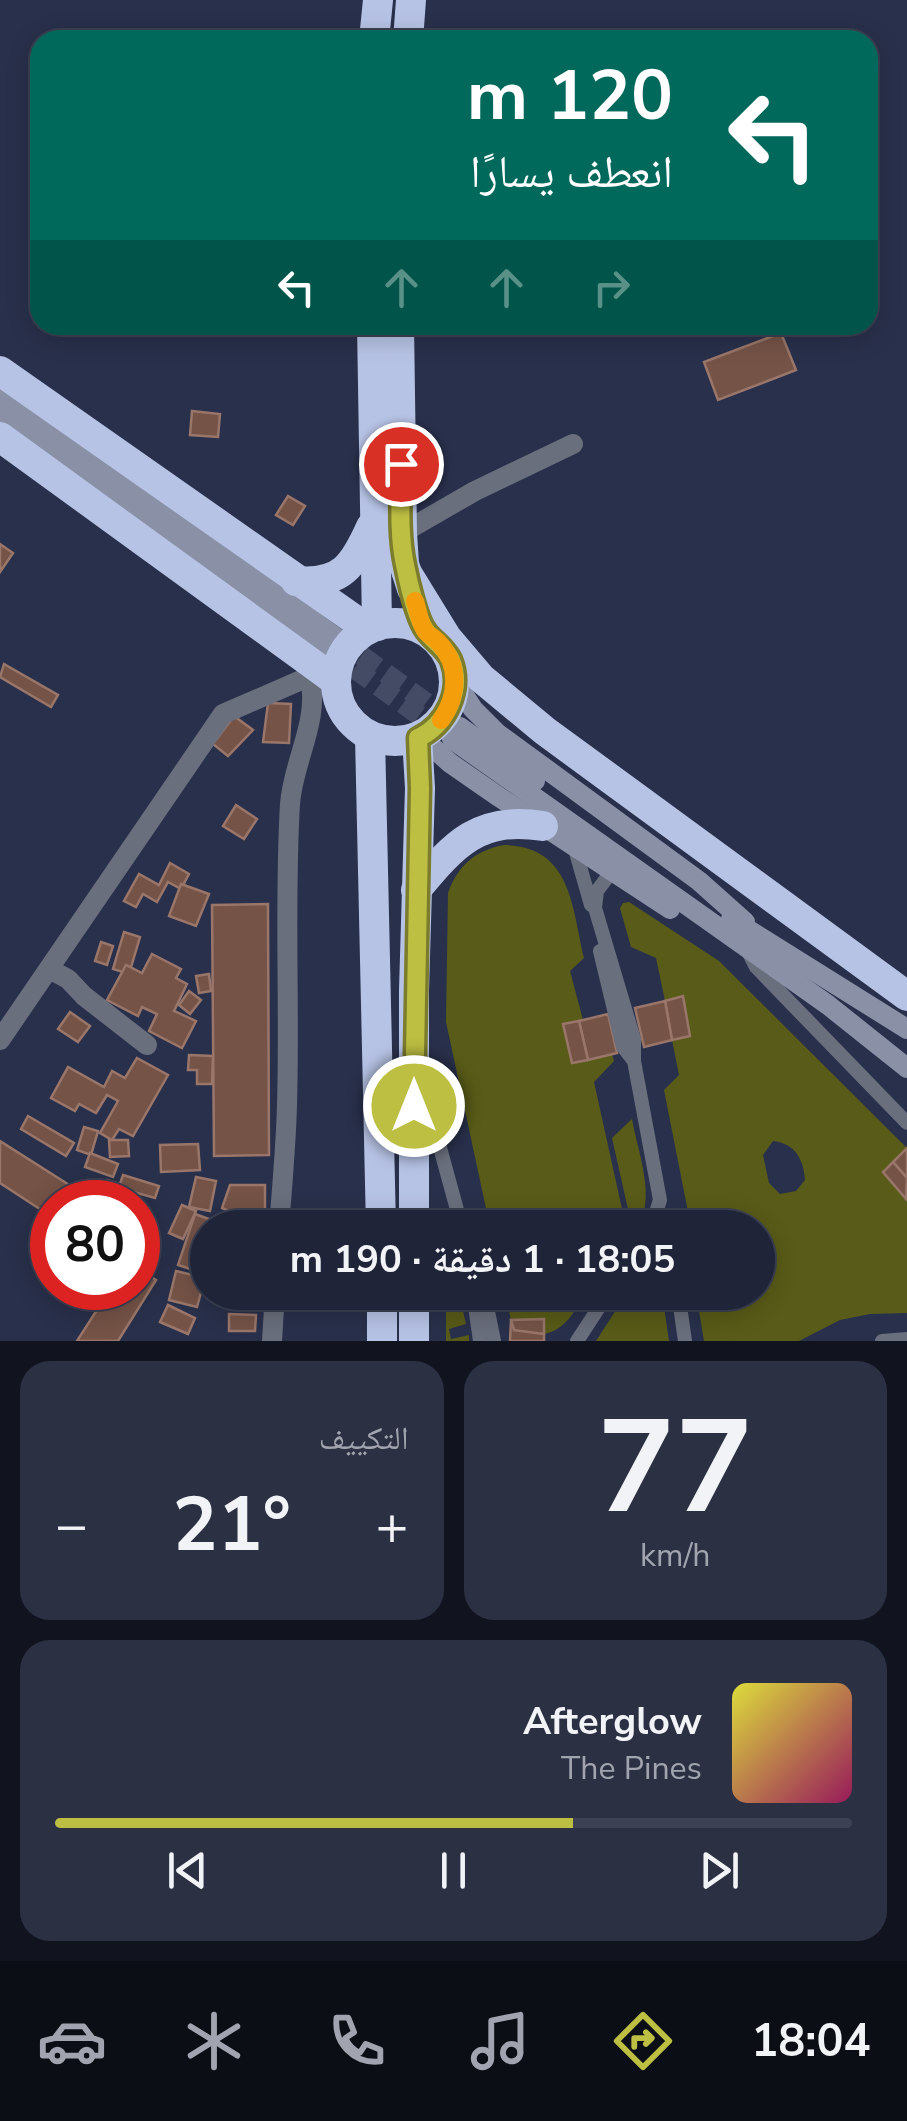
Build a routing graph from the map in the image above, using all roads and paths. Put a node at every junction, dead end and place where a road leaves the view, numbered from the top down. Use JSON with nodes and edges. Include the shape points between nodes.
{"nodes":[{"id":1,"x":378,"y":0,"type":"edge"},
{"id":2,"x":410,"y":0,"type":"edge"},
{"id":3,"x":375,"y":30,"type":"edge"},
{"id":4,"x":408,"y":30,"type":"edge"},
{"id":5,"x":373,"y":335,"type":"edge"},
{"id":6,"x":398,"y":335,"type":"edge"},
{"id":7,"x":0,"y":371,"type":"edge"},
{"id":8,"x":0,"y":394,"type":"edge"},
{"id":9,"x":0,"y":413,"type":"edge"},
{"id":10,"x":0,"y":436,"type":"edge"},
{"id":11,"x":573,"y":444,"type":"dead end"},
{"id":12,"x":387,"y":529,"type":"junction"},
{"id":13,"x":407,"y":573,"type":"junction"},
{"id":14,"x":296,"y":581,"type":"junction"},
{"id":15,"x":372,"y":628,"type":"junction"},
{"id":16,"x":424,"y":630,"type":"junction"},
{"id":17,"x":327,"y":663,"type":"junction"},
{"id":18,"x":455,"y":681,"type":"junction"},
{"id":19,"x":438,"y":735,"type":"junction"},
{"id":20,"x":370,"y":736,"type":"junction"},
{"id":21,"x":543,"y":826,"type":"junction"},
{"id":22,"x":572,"y":844,"type":"junction"},
{"id":23,"x":612,"y":871,"type":"junction"},
{"id":24,"x":416,"y":890,"type":"junction"},
{"id":25,"x":748,"y":939,"type":"junction"},
{"id":26,"x":49,"y":969,"type":"junction"},
{"id":27,"x":907,"y":996,"type":"edge"},
{"id":28,"x":907,"y":1029,"type":"edge"},
{"id":29,"x":0,"y":1040,"type":"edge"},
{"id":30,"x":147,"y":1045,"type":"dead end"},
{"id":31,"x":634,"y":1061,"type":"junction"},
{"id":32,"x":907,"y":1068,"type":"edge"},
{"id":33,"x":414,"y":1106,"type":"junction"},
{"id":34,"x":907,"y":1124,"type":"edge"},
{"id":35,"x":280,"y":1210,"type":"edge"},
{"id":36,"x":381,"y":1210,"type":"edge"},
{"id":37,"x":414,"y":1210,"type":"edge"},
{"id":38,"x":457,"y":1210,"type":"edge"},
{"id":39,"x":659,"y":1210,"type":"edge"},
{"id":40,"x":274,"y":1310,"type":"edge"},
{"id":41,"x":382,"y":1310,"type":"edge"},
{"id":42,"x":414,"y":1310,"type":"edge"},
{"id":43,"x":476,"y":1310,"type":"edge"},
{"id":44,"x":488,"y":1310,"type":"edge"},
{"id":45,"x":597,"y":1310,"type":"edge"},
{"id":46,"x":681,"y":1310,"type":"edge"},
{"id":47,"x":907,"y":1339,"type":"edge"},
{"id":48,"x":272,"y":1341,"type":"edge"},
{"id":49,"x":382,"y":1341,"type":"edge"},
{"id":50,"x":414,"y":1341,"type":"edge"},
{"id":51,"x":480,"y":1341,"type":"edge"},
{"id":52,"x":494,"y":1341,"type":"edge"},
{"id":53,"x":577,"y":1341,"type":"edge"},
{"id":54,"x":685,"y":1341,"type":"edge"},
{"id":55,"x":882,"y":1341,"type":"edge"}],
"edges":[{"from":1,"to":3,"type":"highway"},
{"from":2,"to":4,"type":"highway"},
{"from":5,"to":12,"type":"highway"},
{"from":6,"to":12,"type":"highway"},
{"from":7,"to":14,"type":"highway"},
{"from":8,"to":17,"type":"main road"},
{"from":9,"to":17,"type":"main road"},
{"from":10,"to":17,"type":"highway"},
{"from":11,"to":12,"type":"street"},
{"from":12,"to":13,"type":"highway"},
{"from":12,"to":14,"type":"highway","via":[[342,573],[315,583]]},
{"from":12,"to":15,"type":"highway"},
{"from":13,"to":16,"type":"highway"},
{"from":13,"to":27,"type":"highway","via":[[481,678]]},
{"from":14,"to":15,"type":"highway"},
{"from":15,"to":16,"type":"highway","via":[[409,624]]},
{"from":15,"to":17,"type":"highway","via":[[340,660]]},
{"from":16,"to":18,"type":"highway","via":[[451,661]]},
{"from":17,"to":20,"type":"highway","via":[[344,713]]},
{"from":17,"to":26,"type":"street","via":[[222,714]]},
{"from":17,"to":35,"type":"street","via":[[290,798]]},
{"from":18,"to":19,"type":"highway"},
{"from":18,"to":25,"type":"main road","via":[[496,734],[700,881],[741,916]]},
{"from":19,"to":20,"type":"highway","via":[[385,741]]},
{"from":19,"to":21,"type":"main road","via":[[450,763]]},
{"from":19,"to":24,"type":"highway","via":[[420,788]]},
{"from":19,"to":25,"type":"main road"},
{"from":20,"to":36,"type":"highway"},
{"from":21,"to":22,"type":"main road"},
{"from":21,"to":24,"type":"highway","via":[[488,826],[462,840]]},
{"from":22,"to":23,"type":"main road"},
{"from":22,"to":31,"type":"lane","via":[[623,1047]]},
{"from":23,"to":25,"type":"main road","via":[[720,942]]},
{"from":23,"to":31,"type":"lane","via":[[596,890],[595,908],[626,1004]]},
{"from":24,"to":33,"type":"highway"},
{"from":25,"to":28,"type":"main road"},
{"from":25,"to":32,"type":"main road"},
{"from":25,"to":34,"type":"lane","via":[[756,967]]},
{"from":26,"to":29,"type":"street"},
{"from":26,"to":30,"type":"street"},
{"from":31,"to":39,"type":"lane"},
{"from":33,"to":37,"type":"highway"},
{"from":33,"to":38,"type":"lane","via":[[436,1133]]},
{"from":40,"to":48,"type":"street"},
{"from":41,"to":49,"type":"highway"},
{"from":42,"to":50,"type":"highway"},
{"from":43,"to":51,"type":"lane"},
{"from":44,"to":52,"type":"lane"},
{"from":45,"to":53,"type":"lane"},
{"from":46,"to":54,"type":"lane"},
{"from":47,"to":55,"type":"lane"}]}
